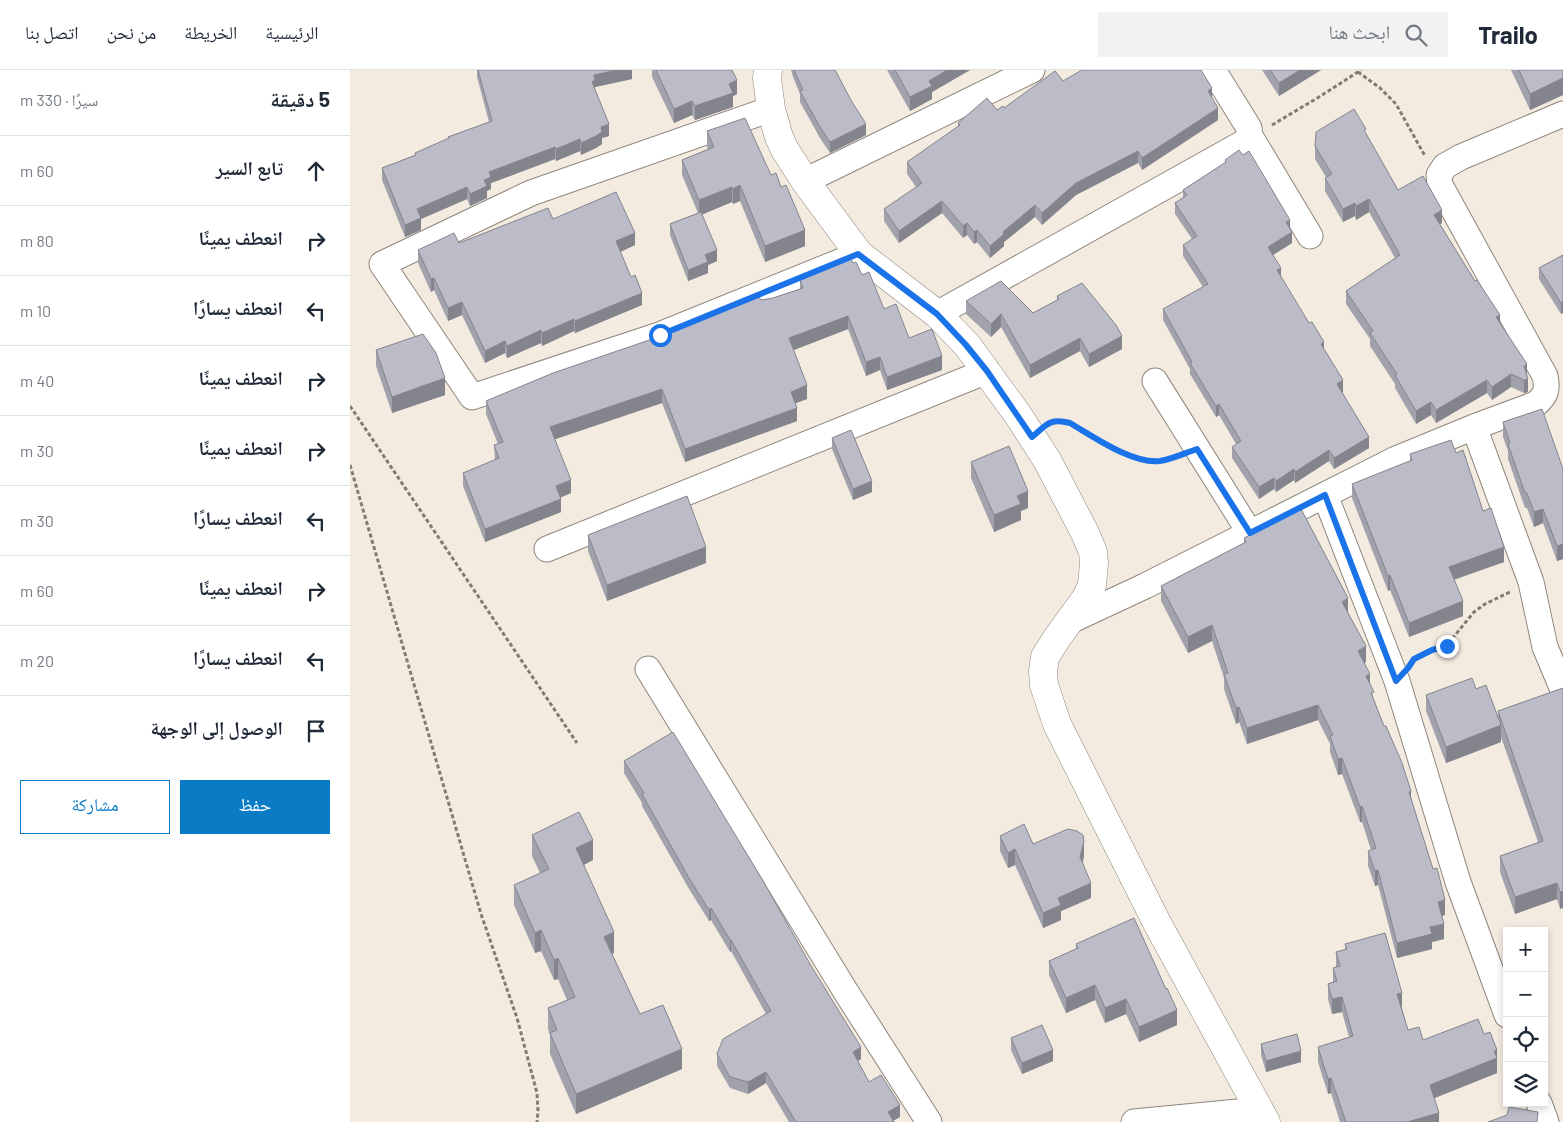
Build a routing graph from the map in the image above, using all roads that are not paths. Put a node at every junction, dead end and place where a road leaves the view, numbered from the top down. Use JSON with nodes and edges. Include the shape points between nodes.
{"nodes":[{"id":1,"x":768,"y":70,"type":"edge"},
{"id":2,"x":1032,"y":70,"type":"edge"},
{"id":3,"x":1213,"y":70,"type":"edge"},
{"id":4,"x":771,"y":109,"type":"junction"},
{"id":5,"x":1563,"y":114,"type":"edge"},
{"id":6,"x":1250,"y":136,"type":"junction"},
{"id":7,"x":805,"y":181,"type":"junction"},
{"id":8,"x":1310,"y":236,"type":"dead end"},
{"id":9,"x":858,"y":254,"type":"junction"},
{"id":10,"x":937,"y":314,"type":"junction"},
{"id":11,"x":987,"y":371,"type":"junction"},
{"id":12,"x":1155,"y":381,"type":"dead end"},
{"id":13,"x":1474,"y":427,"type":"junction"},
{"id":14,"x":1325,"y":495,"type":"junction"},
{"id":15,"x":1250,"y":533,"type":"junction"},
{"id":16,"x":547,"y":549,"type":"dead end"},
{"id":17,"x":1070,"y":621,"type":"junction"},
{"id":18,"x":648,"y":669,"type":"dead end"},
{"id":19,"x":1563,"y":690,"type":"edge"},
{"id":20,"x":1503,"y":1003,"type":"edge"},
{"id":21,"x":1540,"y":1107,"type":"edge"},
{"id":22,"x":1262,"y":1116,"type":"edge"},
{"id":23,"x":928,"y":1122,"type":"edge"},
{"id":24,"x":1134,"y":1122,"type":"edge"},
{"id":25,"x":1546,"y":1122,"type":"edge"}],
"edges":[{"from":1,"to":4,"type":"street"},
{"from":2,"to":7,"type":"street"},
{"from":3,"to":6,"type":"street","via":[[1249,128]]},
{"from":4,"to":7,"type":"street","via":[[785,150]]},
{"from":4,"to":9,"type":"street","via":[[531,193],[382,264],[472,397],[660,335]]},
{"from":5,"to":13,"type":"street","via":[[1461,157],[1445,166],[1439,175],[1440,185],[1545,376],[1547,387],[1544,398],[1536,404]]},
{"from":6,"to":8,"type":"street"},
{"from":6,"to":10,"type":"street","via":[[1243,143]]},
{"from":7,"to":9,"type":"street"},
{"from":9,"to":10,"type":"street"},
{"from":10,"to":11,"type":"street"},
{"from":11,"to":16,"type":"street"},
{"from":11,"to":17,"type":"street","via":[[1047,460],[1093,552],[1092,585]]},
{"from":12,"to":15,"type":"street"},
{"from":13,"to":14,"type":"street","via":[[1396,459]]},
{"from":13,"to":19,"type":"street","via":[[1531,582],[1545,647]]},
{"from":14,"to":15,"type":"street"},
{"from":14,"to":20,"type":"street","via":[[1396,681],[1458,882]]},
{"from":15,"to":17,"type":"street"},
{"from":17,"to":22,"type":"street","via":[[1045,657],[1043,671],[1044,685],[1057,724],[1157,923]]},
{"from":18,"to":23,"type":"street"},
{"from":21,"to":25,"type":"street"},
{"from":22,"to":24,"type":"street"}]}
